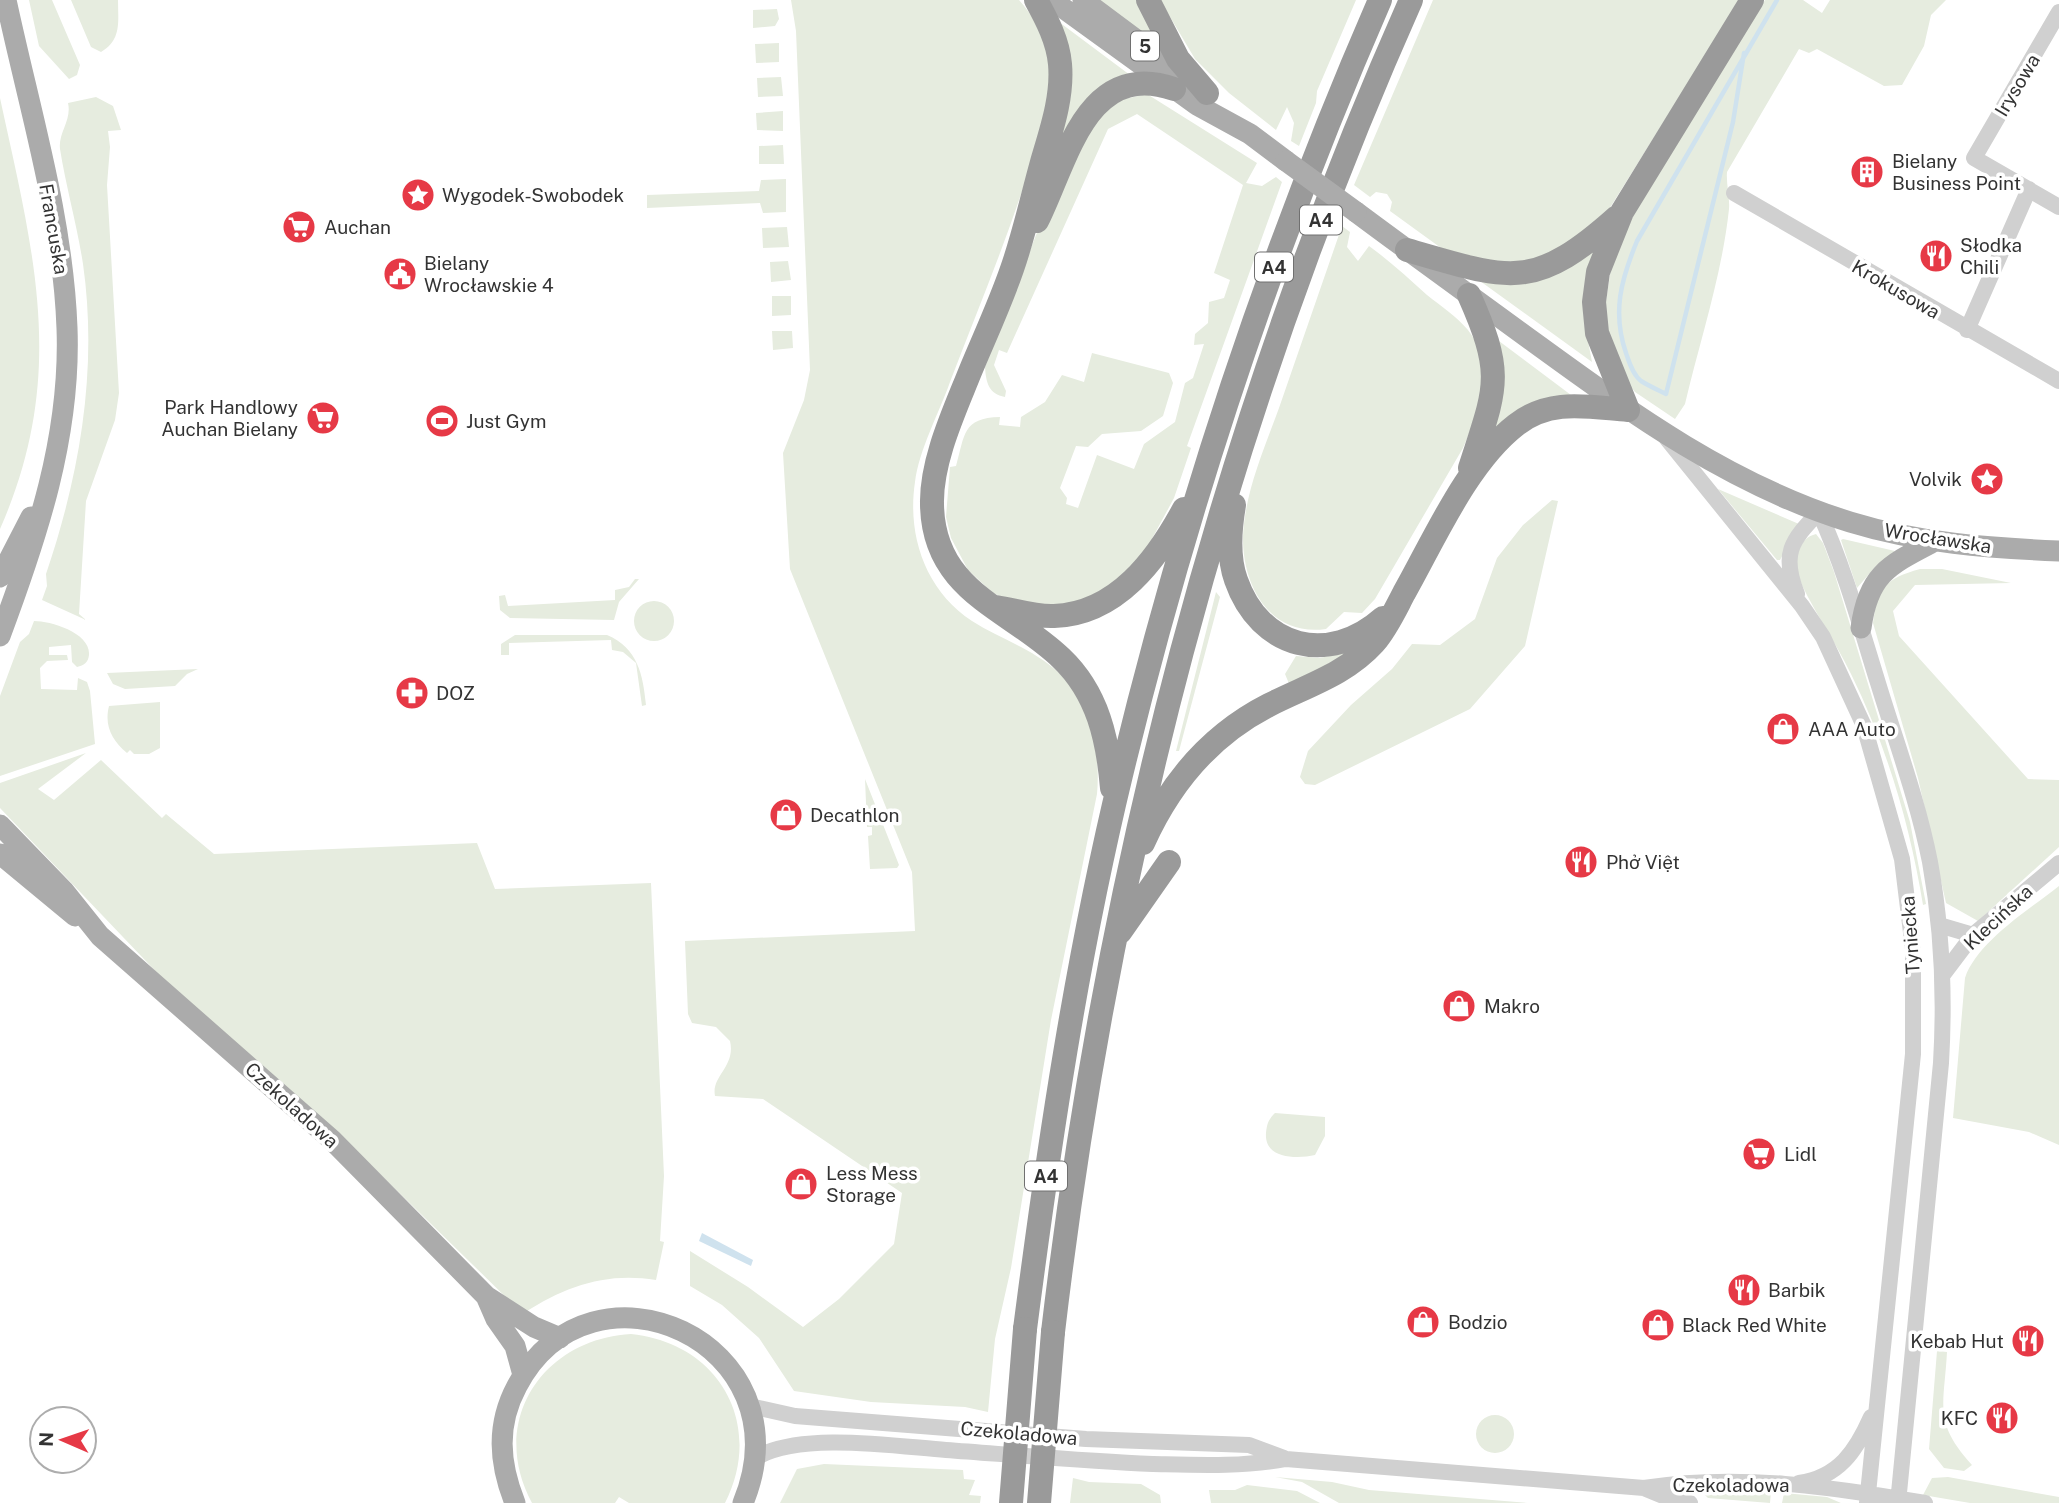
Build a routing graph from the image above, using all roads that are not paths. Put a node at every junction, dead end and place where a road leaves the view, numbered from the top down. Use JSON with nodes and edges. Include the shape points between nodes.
{"nodes":[{"id":1,"x":1036,"y":0,"type":"edge"},
{"id":2,"x":1052,"y":0,"type":"edge"},
{"id":3,"x":1083,"y":0,"type":"edge"},
{"id":4,"x":1148,"y":0,"type":"edge"},
{"id":5,"x":1380,"y":0,"type":"edge"},
{"id":6,"x":1411,"y":0,"type":"edge"},
{"id":7,"x":1752,"y":0,"type":"edge"},
{"id":8,"x":7,"y":4,"type":"edge"},
{"id":9,"x":2059,"y":12,"type":"edge"},
{"id":10,"x":1174,"y":89,"type":"junction"},
{"id":11,"x":1207,"y":93,"type":"junction"},
{"id":12,"x":1250,"y":134,"type":"junction"},
{"id":13,"x":2029,"y":189,"type":"junction"},
{"id":14,"x":1734,"y":193,"type":"dead end"},
{"id":15,"x":2059,"y":207,"type":"edge"},
{"id":16,"x":1622,"y":212,"type":"junction"},
{"id":17,"x":1407,"y":250,"type":"junction"},
{"id":18,"x":1013,"y":268,"type":"junction"},
{"id":19,"x":1469,"y":295,"type":"junction"},
{"id":20,"x":1967,"y":330,"type":"junction"},
{"id":21,"x":2059,"y":381,"type":"edge"},
{"id":22,"x":1628,"y":410,"type":"junction"},
{"id":23,"x":1664,"y":434,"type":"junction"},
{"id":24,"x":1243,"y":445,"type":"junction"},
{"id":25,"x":1207,"y":461,"type":"junction"},
{"id":26,"x":48,"y":488,"type":"junction"},
{"id":27,"x":1463,"y":489,"type":"junction"},
{"id":28,"x":1819,"y":512,"type":"junction"},
{"id":29,"x":1935,"y":541,"type":"junction"},
{"id":30,"x":2059,"y":551,"type":"edge"},
{"id":31,"x":0,"y":578,"type":"edge"},
{"id":32,"x":1399,"y":603,"type":"junction"},
{"id":33,"x":993,"y":606,"type":"junction"},
{"id":34,"x":1802,"y":606,"type":"junction"},
{"id":35,"x":1861,"y":628,"type":"junction"},
{"id":36,"x":0,"y":636,"type":"edge"},
{"id":37,"x":1113,"y":810,"type":"junction"},
{"id":38,"x":0,"y":825,"type":"edge"},
{"id":39,"x":0,"y":854,"type":"edge"},
{"id":40,"x":1169,"y":862,"type":"dead end"},
{"id":41,"x":2054,"y":868,"type":"edge"},
{"id":42,"x":2059,"y":887,"type":"edge"},
{"id":43,"x":1122,"y":901,"type":"junction"},
{"id":44,"x":89,"y":925,"type":"junction"},
{"id":45,"x":1939,"y":925,"type":"junction"},
{"id":46,"x":1973,"y":935,"type":"junction"},
{"id":47,"x":1114,"y":942,"type":"junction"},
{"id":48,"x":1942,"y":976,"type":"junction"},
{"id":49,"x":486,"y":1296,"type":"junction"},
{"id":50,"x":560,"y":1338,"type":"junction"},
{"id":51,"x":523,"y":1374,"type":"junction"},
{"id":52,"x":1877,"y":1401,"type":"junction"},
{"id":53,"x":750,"y":1406,"type":"junction"},
{"id":54,"x":757,"y":1457,"type":"junction"},
{"id":55,"x":1286,"y":1459,"type":"junction"},
{"id":56,"x":1789,"y":1485,"type":"junction"},
{"id":57,"x":1644,"y":1488,"type":"junction"},
{"id":58,"x":1867,"y":1499,"type":"edge"},
{"id":59,"x":1898,"y":1502,"type":"edge"},
{"id":60,"x":515,"y":1503,"type":"edge"},
{"id":61,"x":743,"y":1503,"type":"edge"},
{"id":62,"x":1011,"y":1503,"type":"edge"},
{"id":63,"x":1040,"y":1503,"type":"edge"},
{"id":64,"x":1690,"y":1503,"type":"edge"},
{"id":65,"x":1925,"y":1503,"type":"edge"}],
"edges":[{"from":1,"to":18,"type":"highway","via":[[1057,48],[1060,86]]},
{"from":2,"to":10,"type":"main road","number":"5"},
{"from":3,"to":11,"type":"main road","number":"5"},
{"from":4,"to":11,"type":"highway","via":[[1178,59]]},
{"from":5,"to":25,"type":"highway","number":"А4","via":[[1281,246]]},
{"from":6,"to":24,"type":"highway","number":"A4","via":[[1319,226]]},
{"from":7,"to":16,"type":"highway"},
{"from":8,"to":26,"type":"main road","name":"Francuska","via":[[65,293],[67,366]]},
{"from":9,"to":13,"type":"street","name":"Irysowa","via":[[1974,158]]},
{"from":10,"to":12,"type":"main road","number":"5"},
{"from":10,"to":18,"type":"highway","via":[[1134,84],[1098,100],[1083,121]]},
{"from":11,"to":12,"type":"main road","number":"5"},
{"from":12,"to":17,"type":"main road","number":"5","bridge":true},
{"from":13,"to":15,"type":"street"},
{"from":13,"to":20,"type":"street"},
{"from":14,"to":20,"type":"street","name":"Krokusowa"},
{"from":16,"to":17,"type":"highway","via":[[1574,253],[1547,268],[1506,274],[1482,271]]},
{"from":16,"to":22,"type":"highway","via":[[1603,258],[1594,302],[1602,348]]},
{"from":17,"to":19,"type":"main road","name":"Wrocławska"},
{"from":18,"to":33,"type":"highway","via":[[961,395],[932,492],[933,521],[946,560],[967,588]]},
{"from":19,"to":22,"type":"main road","name":"Wrocławska"},
{"from":19,"to":27,"type":"highway","via":[[1492,354],[1495,376]]},
{"from":20,"to":21,"type":"street","name":"Krokusowa"},
{"from":22,"to":23,"type":"main road","name":"Wrocławska"},
{"from":22,"to":27,"type":"highway","via":[[1568,405],[1533,414],[1506,434]]},
{"from":23,"to":28,"type":"main road","name":"Wrocławska","via":[[1752,485]]},
{"from":23,"to":34,"type":"street","name":"Tyniecka"},
{"from":24,"to":32,"type":"highway","via":[[1233,510],[1232,560],[1243,596],[1262,622],[1288,640],[1326,647],[1376,625]]},
{"from":24,"to":43,"type":"highway","number":"A4","via":[[1175,675]]},
{"from":25,"to":33,"type":"highway","via":[[1154,559],[1107,601],[1052,617]]},
{"from":25,"to":37,"type":"highway","number":"А4"},
{"from":26,"to":31,"type":"main road"},
{"from":26,"to":36,"type":"main road","via":[[41,524]]},
{"from":27,"to":32,"type":"highway"},
{"from":28,"to":29,"type":"main road","name":"Wrocławska"},
{"from":28,"to":34,"type":"street","via":[[1795,538],[1790,551],[1789,573]]},
{"from":28,"to":35,"type":"street","name":"Tyniecka"},
{"from":29,"to":30,"type":"main road","name":"Wrocławska"},
{"from":29,"to":35,"type":"main road","via":[[1878,577],[1869,589]]},
{"from":32,"to":43,"type":"highway","via":[[1381,634],[1356,660],[1324,681],[1242,720],[1193,761],[1149,829]]},
{"from":33,"to":37,"type":"highway","via":[[1062,658],[1095,706],[1108,752]]},
{"from":34,"to":52,"type":"street","name":"Tyniecka","via":[[1838,665],[1864,726],[1902,859],[1911,914],[1913,1054]]},
{"from":35,"to":45,"type":"street","name":"Tyniecka","via":[[1919,819]]},
{"from":37,"to":62,"type":"highway","number":"A4","bridge":true,"via":[[1070,1023],[1026,1329]]},
{"from":38,"to":44,"type":"main road","name":"Czekoladowa","via":[[64,891]]},
{"from":39,"to":44,"type":"main road","name":"Czekoladowa"},
{"from":40,"to":47,"type":"highway"},
{"from":41,"to":42,"type":"street"},
{"from":41,"to":46,"type":"street","name":"Klecińska"},
{"from":43,"to":47,"type":"highway","number":"A4"},
{"from":44,"to":49,"type":"main road","name":"Czekoladowa","via":[[332,1140]]},
{"from":45,"to":46,"type":"street"},
{"from":45,"to":48,"type":"street","name":"Tyniecka"},
{"from":46,"to":48,"type":"street","name":"Klecińska"},
{"from":47,"to":63,"type":"highway","number":"A4","bridge":true,"via":[[1080,1130],[1054,1332]]},
{"from":48,"to":59,"type":"street","name":"Tyniecka","via":[[1937,1114]]},
{"from":49,"to":50,"type":"main road","name":"Czekoladowa"},
{"from":49,"to":51,"type":"main road","name":"Czekoladowa","via":[[514,1344]]},
{"from":50,"to":51,"type":"main road"},
{"from":50,"to":53,"type":"main road","via":[[604,1320],[662,1322],[695,1337],[722,1358],[743,1387]]},
{"from":51,"to":60,"type":"main road","via":[[509,1400],[500,1440]]},
{"from":52,"to":56,"type":"street","via":[[1846,1462],[1826,1476]]},
{"from":52,"to":58,"type":"street","name":"Tyniecka"},
{"from":53,"to":54,"type":"main road"},
{"from":53,"to":55,"type":"street","name":"Czekoladowa","via":[[795,1416],[1086,1439],[1249,1445]]},
{"from":54,"to":55,"type":"street","name":"Czekoladowa","via":[[781,1446],[808,1444],[1178,1464],[1248,1466]]},
{"from":54,"to":61,"type":"main road"},
{"from":55,"to":57,"type":"street","name":"Czekoladowa"},
{"from":56,"to":57,"type":"street","name":"Czekoladowa","via":[[1683,1481]]},
{"from":56,"to":58,"type":"street","name":"Czekoladowa"},
{"from":57,"to":64,"type":"street","name":"Czekoladowa"},
{"from":58,"to":59,"type":"street","name":"Czekoladowa"},
{"from":59,"to":65,"type":"street","name":"Czekoladowa"}]}
